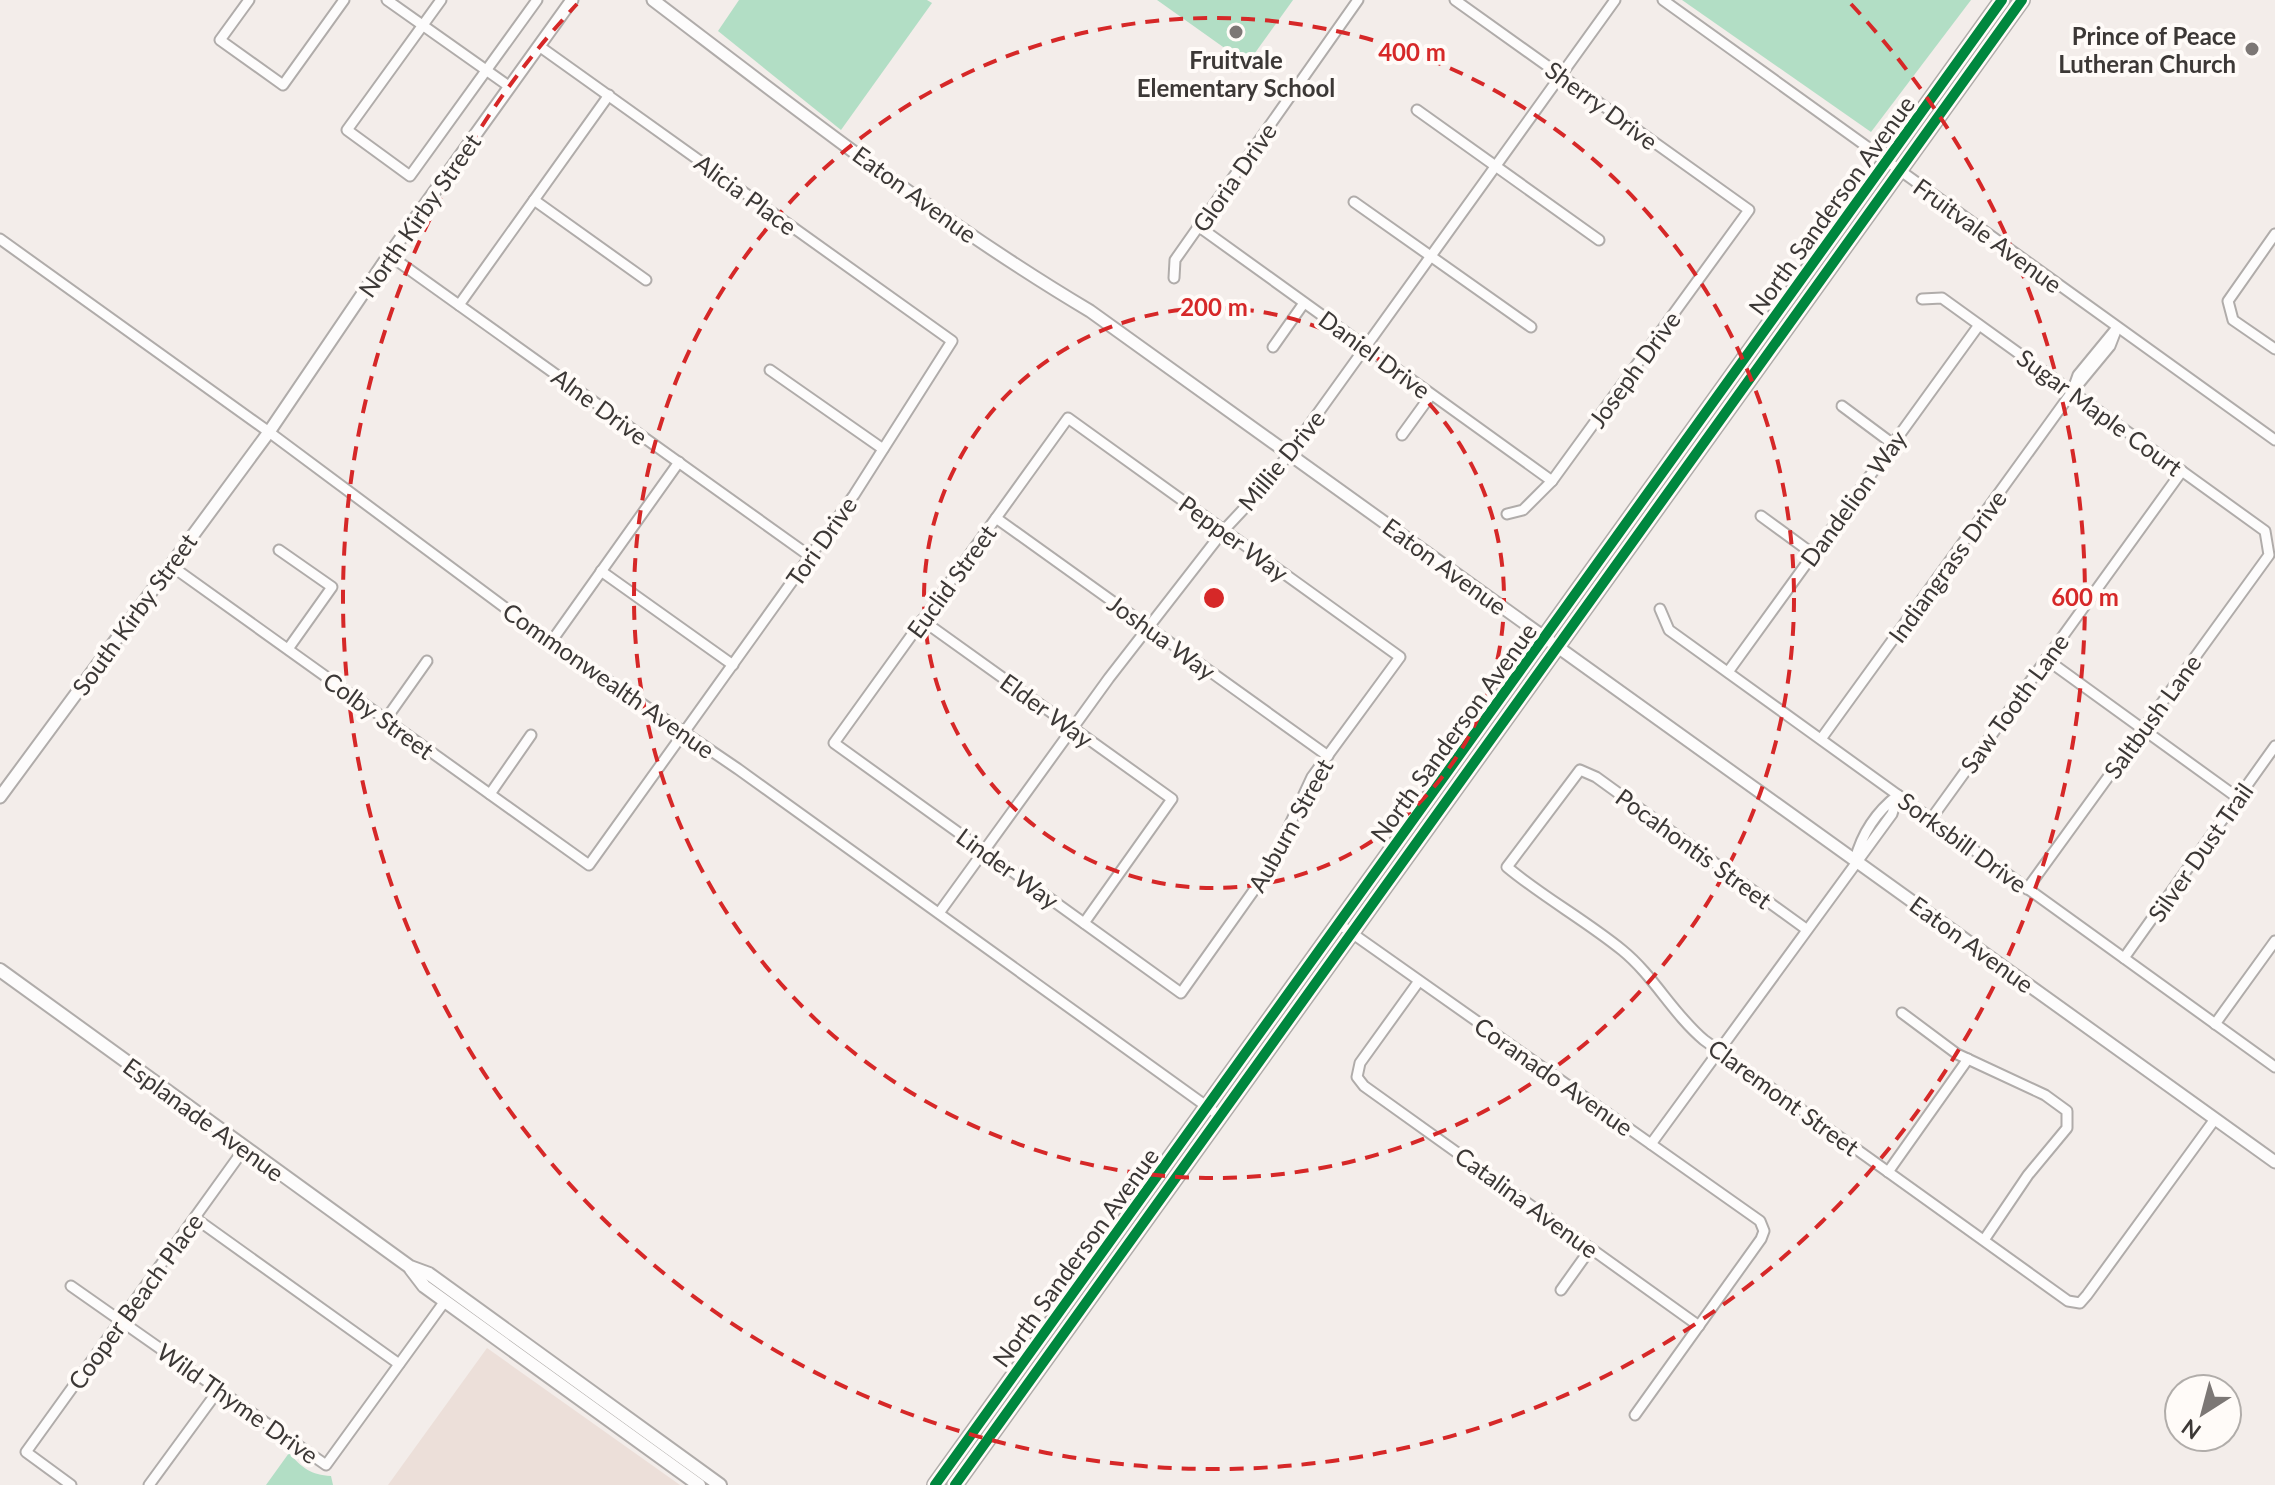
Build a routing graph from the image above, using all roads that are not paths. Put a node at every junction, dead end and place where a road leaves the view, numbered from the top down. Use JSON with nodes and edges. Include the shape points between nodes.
{"nodes":[{"id":1,"x":249,"y":0,"type":"edge"},
{"id":2,"x":344,"y":0,"type":"edge"},
{"id":3,"x":387,"y":0,"type":"edge"},
{"id":4,"x":441,"y":0,"type":"edge"},
{"id":5,"x":537,"y":0,"type":"edge"},
{"id":6,"x":572,"y":0,"type":"edge"},
{"id":7,"x":653,"y":0,"type":"edge"},
{"id":8,"x":1358,"y":0,"type":"edge"},
{"id":9,"x":1455,"y":0,"type":"edge"},
{"id":10,"x":1615,"y":0,"type":"edge"},
{"id":11,"x":1663,"y":0,"type":"edge"},
{"id":12,"x":2002,"y":0,"type":"edge"},
{"id":13,"x":2022,"y":0,"type":"edge"},
{"id":14,"x":423,"y":25,"type":"junction"},
{"id":15,"x":539,"y":46,"type":"junction"},
{"id":16,"x":486,"y":71,"type":"junction"},
{"id":17,"x":1560,"y":74,"type":"junction"},
{"id":18,"x":510,"y":87,"type":"junction"},
{"id":19,"x":609,"y":95,"type":"junction"},
{"id":20,"x":1417,"y":110,"type":"dead end"},
{"id":21,"x":1886,"y":162,"type":"junction"},
{"id":22,"x":1496,"y":164,"type":"junction"},
{"id":23,"x":1899,"y":171,"type":"junction"},
{"id":24,"x":534,"y":200,"type":"junction"},
{"id":25,"x":1354,"y":202,"type":"dead end"},
{"id":26,"x":1749,"y":210,"type":"joint"},
{"id":27,"x":1198,"y":226,"type":"junction"},
{"id":28,"x":2275,"y":234,"type":"edge"},
{"id":29,"x":0,"y":239,"type":"edge"},
{"id":30,"x":1599,"y":240,"type":"dead end"},
{"id":31,"x":389,"y":255,"type":"junction"},
{"id":32,"x":1432,"y":257,"type":"junction"},
{"id":33,"x":1174,"y":278,"type":"dead end"},
{"id":34,"x":646,"y":280,"type":"dead end"},
{"id":35,"x":1922,"y":299,"type":"dead end"},
{"id":36,"x":1304,"y":303,"type":"junction"},
{"id":37,"x":459,"y":305,"type":"junction"},
{"id":38,"x":1979,"y":325,"type":"junction"},
{"id":39,"x":1531,"y":327,"type":"dead end"},
{"id":40,"x":2117,"y":328,"type":"junction"},
{"id":41,"x":952,"y":341,"type":"joint"},
{"id":42,"x":1273,"y":347,"type":"dead end"},
{"id":43,"x":1367,"y":349,"type":"junction"},
{"id":44,"x":2275,"y":349,"type":"edge"},
{"id":45,"x":770,"y":370,"type":"dead end"},
{"id":46,"x":2072,"y":392,"type":"junction"},
{"id":47,"x":1431,"y":395,"type":"junction"},
{"id":48,"x":1842,"y":406,"type":"dead end"},
{"id":49,"x":1068,"y":418,"type":"joint"},
{"id":50,"x":269,"y":432,"type":"junction"},
{"id":51,"x":1402,"y":435,"type":"dead end"},
{"id":52,"x":2275,"y":440,"type":"edge"},
{"id":53,"x":1893,"y":444,"type":"junction"},
{"id":54,"x":883,"y":449,"type":"junction"},
{"id":55,"x":1290,"y":454,"type":"junction"},
{"id":56,"x":679,"y":462,"type":"junction"},
{"id":57,"x":2182,"y":471,"type":"junction"},
{"id":58,"x":1552,"y":481,"type":"junction"},
{"id":59,"x":1507,"y":514,"type":"dead end"},
{"id":60,"x":1761,"y":516,"type":"dead end"},
{"id":61,"x":996,"y":518,"type":"junction"},
{"id":62,"x":1224,"y":530,"type":"junction"},
{"id":63,"x":2269,"y":541,"type":"joint"},
{"id":64,"x":279,"y":550,"type":"dead end"},
{"id":65,"x":1813,"y":554,"type":"junction"},
{"id":66,"x":811,"y":557,"type":"junction"},
{"id":67,"x":170,"y":565,"type":"junction"},
{"id":68,"x":601,"y":571,"type":"junction"},
{"id":69,"x":1660,"y":609,"type":"dead end"},
{"id":70,"x":922,"y":620,"type":"junction"},
{"id":71,"x":1149,"y":627,"type":"junction"},
{"id":72,"x":551,"y":642,"type":"junction"},
{"id":73,"x":1552,"y":642,"type":"junction"},
{"id":74,"x":288,"y":649,"type":"junction"},
{"id":75,"x":1400,"y":657,"type":"joint"},
{"id":76,"x":2046,"y":659,"type":"junction"},
{"id":77,"x":427,"y":661,"type":"dead end"},
{"id":78,"x":733,"y":665,"type":"junction"},
{"id":79,"x":1728,"y":672,"type":"junction"},
{"id":80,"x":386,"y":719,"type":"junction"},
{"id":81,"x":1073,"y":728,"type":"junction"},
{"id":82,"x":2142,"y":729,"type":"junction"},
{"id":83,"x":531,"y":735,"type":"dead end"},
{"id":84,"x":683,"y":735,"type":"junction"},
{"id":85,"x":1821,"y":739,"type":"junction"},
{"id":86,"x":834,"y":743,"type":"joint"},
{"id":87,"x":2275,"y":746,"type":"edge"},
{"id":88,"x":1328,"y":756,"type":"junction"},
{"id":89,"x":1580,"y":770,"type":"joint"},
{"id":90,"x":490,"y":794,"type":"junction"},
{"id":91,"x":1898,"y":795,"type":"junction"},
{"id":92,"x":0,"y":797,"type":"edge"},
{"id":93,"x":2238,"y":798,"type":"junction"},
{"id":94,"x":1931,"y":819,"type":"junction"},
{"id":95,"x":983,"y":851,"type":"junction"},
{"id":96,"x":1855,"y":860,"type":"junction"},
{"id":97,"x":589,"y":865,"type":"joint"},
{"id":98,"x":2027,"y":889,"type":"junction"},
{"id":99,"x":939,"y":913,"type":"junction"},
{"id":100,"x":1084,"y":923,"type":"junction"},
{"id":101,"x":1339,"y":924,"type":"junction"},
{"id":102,"x":1806,"y":929,"type":"junction"},
{"id":103,"x":1352,"y":933,"type":"junction"},
{"id":104,"x":2275,"y":941,"type":"edge"},
{"id":105,"x":2124,"y":958,"type":"junction"},
{"id":106,"x":0,"y":970,"type":"edge"},
{"id":107,"x":1419,"y":981,"type":"junction"},
{"id":108,"x":1181,"y":993,"type":"joint"},
{"id":109,"x":1902,"y":1013,"type":"dead end"},
{"id":110,"x":2215,"y":1024,"type":"junction"},
{"id":111,"x":1718,"y":1051,"type":"junction"},
{"id":112,"x":1968,"y":1059,"type":"junction"},
{"id":113,"x":2275,"y":1067,"type":"edge"},
{"id":114,"x":1208,"y":1107,"type":"junction"},
{"id":115,"x":1220,"y":1116,"type":"junction"},
{"id":116,"x":2215,"y":1119,"type":"junction"},
{"id":117,"x":1651,"y":1144,"type":"junction"},
{"id":118,"x":244,"y":1149,"type":"junction"},
{"id":119,"x":2275,"y":1162,"type":"edge"},
{"id":120,"x":1888,"y":1172,"type":"junction"},
{"id":121,"x":195,"y":1218,"type":"junction"},
{"id":122,"x":1984,"y":1240,"type":"junction"},
{"id":123,"x":1591,"y":1248,"type":"junction"},
{"id":124,"x":410,"y":1267,"type":"junction"},
{"id":125,"x":71,"y":1286,"type":"dead end"},
{"id":126,"x":1561,"y":1290,"type":"dead end"},
{"id":127,"x":445,"y":1301,"type":"junction"},
{"id":128,"x":120,"y":1321,"type":"junction"},
{"id":129,"x":1699,"y":1326,"type":"junction"},
{"id":130,"x":399,"y":1364,"type":"junction"},
{"id":131,"x":220,"y":1388,"type":"junction"},
{"id":132,"x":1635,"y":1415,"type":"dead end"},
{"id":133,"x":71,"y":1485,"type":"edge"},
{"id":134,"x":149,"y":1485,"type":"edge"},
{"id":135,"x":699,"y":1485,"type":"edge"},
{"id":136,"x":720,"y":1485,"type":"edge"},
{"id":137,"x":935,"y":1485,"type":"edge"},
{"id":138,"x":955,"y":1485,"type":"edge"}],
"edges":[{"from":1,"to":2,"type":"street","via":[[220,40],[283,85]]},
{"from":3,"to":14,"type":"street"},
{"from":4,"to":14,"type":"street"},
{"from":5,"to":16,"type":"street"},
{"from":6,"to":15,"type":"street","name":"North Kirby Street"},
{"from":7,"to":55,"type":"street","name":"Eaton Avenue","via":[[990,247],[1090,311]]},
{"from":8,"to":27,"type":"street","name":"Gloria Drive"},
{"from":9,"to":17,"type":"street","name":"Sherry Drive"},
{"from":10,"to":17,"type":"street","name":"Millie Drive"},
{"from":11,"to":21,"type":"street","name":"Fruitvale Avenue"},
{"from":12,"to":21,"type":"highway","name":"North Sanderson Avenue"},
{"from":13,"to":23,"type":"highway","name":"North Sanderson Avenue"},
{"from":14,"to":16,"type":"street"},
{"from":14,"to":16,"type":"street","via":[[347,130],[410,176]]},
{"from":15,"to":18,"type":"street","name":"North Kirby Street"},
{"from":15,"to":19,"type":"street","name":"Alicia Place"},
{"from":16,"to":18,"type":"street"},
{"from":17,"to":22,"type":"street","name":"Millie Drive"},
{"from":17,"to":26,"type":"street","name":"Sherry Drive"},
{"from":18,"to":31,"type":"street","name":"North Kirby Street"},
{"from":19,"to":24,"type":"street"},
{"from":19,"to":41,"type":"street","name":"Alicia Place"},
{"from":20,"to":22,"type":"street"},
{"from":21,"to":23,"type":"street","name":"Fruitvale Avenue"},
{"from":21,"to":73,"type":"highway","name":"North Sanderson Avenue"},
{"from":22,"to":30,"type":"street"},
{"from":22,"to":32,"type":"street","name":"Millie Drive"},
{"from":23,"to":40,"type":"street","name":"Fruitvale Avenue"},
{"from":23,"to":73,"type":"highway","name":"North Sanderson Avenue"},
{"from":24,"to":34,"type":"street"},
{"from":24,"to":37,"type":"street"},
{"from":25,"to":32,"type":"street"},
{"from":26,"to":58,"type":"street","name":"Joseph Drive"},
{"from":27,"to":33,"type":"street","name":"Gloria Drive","via":[[1175,260]]},
{"from":27,"to":36,"type":"street","name":"Daniel Drive"},
{"from":28,"to":44,"type":"street","via":[[2228,301],[2233,320]]},
{"from":29,"to":50,"type":"street","name":"Commonwealth Avenue"},
{"from":31,"to":37,"type":"street","name":"Alne Drive"},
{"from":31,"to":50,"type":"street","name":"North Kirby Street"},
{"from":32,"to":39,"type":"street"},
{"from":32,"to":43,"type":"street","name":"Millie Drive"},
{"from":35,"to":38,"type":"street","name":"Sugar Maple Court","via":[[1942,298]]},
{"from":36,"to":42,"type":"street"},
{"from":36,"to":43,"type":"street","name":"Daniel Drive"},
{"from":37,"to":56,"type":"street","name":"Alne Drive"},
{"from":38,"to":46,"type":"street","name":"Sugar Maple Court"},
{"from":38,"to":53,"type":"street","name":"Dandelion Way"},
{"from":40,"to":46,"type":"street","name":"Indiangrass Drive","via":[[2110,346]]},
{"from":40,"to":52,"type":"street","name":"Fruitvale Avenue"},
{"from":41,"to":54,"type":"street","name":"Tori Drive"},
{"from":43,"to":47,"type":"street","name":"Daniel Drive"},
{"from":43,"to":55,"type":"street","name":"Millie Drive"},
{"from":45,"to":54,"type":"street"},
{"from":46,"to":57,"type":"street","name":"Sugar Maple Court"},
{"from":46,"to":85,"type":"street","name":"Indiangrass Drive"},
{"from":47,"to":51,"type":"street"},
{"from":47,"to":58,"type":"street","name":"Daniel Drive"},
{"from":48,"to":53,"type":"street"},
{"from":49,"to":61,"type":"street","name":"Euclid Street"},
{"from":49,"to":62,"type":"street","name":"Pepper Way"},
{"from":50,"to":67,"type":"street","name":"South Kirby Street"},
{"from":50,"to":72,"type":"street","name":"Commonwealth Avenue"},
{"from":53,"to":65,"type":"street","name":"Dandelion Way"},
{"from":54,"to":66,"type":"street","name":"Tori Drive"},
{"from":55,"to":62,"type":"street","name":"Millie Drive"},
{"from":55,"to":73,"type":"street","name":"Eaton Avenue"},
{"from":56,"to":66,"type":"street","name":"Alne Drive"},
{"from":56,"to":68,"type":"street"},
{"from":57,"to":63,"type":"street","name":"Sugar Maple Court","via":[[2265,531]]},
{"from":57,"to":76,"type":"street","name":"Saw Tooth Lane"},
{"from":58,"to":59,"type":"street","name":"Joseph Drive","via":[[1523,510]]},
{"from":60,"to":65,"type":"street"},
{"from":61,"to":70,"type":"street","name":"Euclid Street"},
{"from":61,"to":71,"type":"street","name":"Joshua Way"},
{"from":62,"to":71,"type":"street","name":"Millie Drive"},
{"from":62,"to":75,"type":"street","name":"Pepper Way"},
{"from":63,"to":82,"type":"street","name":"Saltbush Lane","via":[[2269,555]]},
{"from":64,"to":74,"type":"street","via":[[332,587]]},
{"from":65,"to":79,"type":"street","name":"Dandelion Way"},
{"from":66,"to":78,"type":"street","name":"Tori Drive"},
{"from":67,"to":74,"type":"street","name":"Colby Street"},
{"from":67,"to":92,"type":"street","name":"South Kirby Street"},
{"from":68,"to":72,"type":"street"},
{"from":68,"to":78,"type":"street"},
{"from":69,"to":79,"type":"street","name":"Sorksbill Drive","via":[[1669,630]]},
{"from":70,"to":81,"type":"street","name":"Elder Way"},
{"from":70,"to":86,"type":"street","name":"Euclid Street"},
{"from":71,"to":81,"type":"street","name":"Millie Drive"},
{"from":71,"to":88,"type":"street","name":"Joshua Way"},
{"from":72,"to":84,"type":"street","name":"Commonwealth Avenue"},
{"from":73,"to":96,"type":"street","name":"Eaton Avenue"},
{"from":73,"to":101,"type":"highway","name":"North Sanderson Avenue"},
{"from":73,"to":103,"type":"highway","name":"North Sanderson Avenue"},
{"from":74,"to":80,"type":"street","name":"Colby Street"},
{"from":75,"to":88,"type":"street","name":"Auburn Street"},
{"from":76,"to":82,"type":"street"},
{"from":76,"to":94,"type":"street","name":"Saw Tooth Lane"},
{"from":77,"to":80,"type":"street"},
{"from":78,"to":84,"type":"street","name":"Tori Drive"},
{"from":79,"to":85,"type":"street","name":"Sorksbill Drive"},
{"from":80,"to":90,"type":"street","name":"Colby Street"},
{"from":81,"to":95,"type":"street","name":"Millie Drive"},
{"from":81,"to":100,"type":"street","name":"Elder Way","via":[[1172,799]]},
{"from":82,"to":93,"type":"street"},
{"from":82,"to":98,"type":"street","name":"Saltbush Lane"},
{"from":83,"to":90,"type":"street"},
{"from":84,"to":97,"type":"street","name":"Tori Drive"},
{"from":84,"to":99,"type":"street","name":"Commonwealth Avenue"},
{"from":85,"to":91,"type":"street","name":"Sorksbill Drive"},
{"from":86,"to":95,"type":"street","name":"Linder Way"},
{"from":87,"to":93,"type":"street","name":"Silver Dust Trail"},
{"from":88,"to":108,"type":"street","name":"Auburn Street","via":[[1298,802],[1269,869]]},
{"from":89,"to":102,"type":"street","name":"Pocahontis Street"},
{"from":89,"to":111,"type":"street","name":"Claremont Street","via":[[1507,867],[1622,950],[1679,1018]]},
{"from":90,"to":97,"type":"street","name":"Colby Street"},
{"from":91,"to":94,"type":"street","name":"Sorksbill Drive"},
{"from":91,"to":96,"type":"street","via":[[1892,814]]},
{"from":93,"to":105,"type":"street","name":"Silver Dust Trail"},
{"from":94,"to":98,"type":"street","name":"Sorksbill Drive"},
{"from":95,"to":99,"type":"street","name":"Millie Drive"},
{"from":95,"to":100,"type":"street","name":"Linder Way"},
{"from":96,"to":102,"type":"street"},
{"from":96,"to":116,"type":"street","name":"Eaton Avenue"},
{"from":98,"to":105,"type":"street","name":"Sorksbill Drive"},
{"from":99,"to":114,"type":"street","name":"Commonwealth Avenue"},
{"from":100,"to":108,"type":"street","name":"Linder Way"},
{"from":101,"to":103,"type":"street","name":"Coranado Avenue"},
{"from":101,"to":114,"type":"highway","name":"North Sanderson Avenue"},
{"from":102,"to":111,"type":"street"},
{"from":103,"to":107,"type":"street","name":"Coranado Avenue"},
{"from":103,"to":115,"type":"highway","name":"North Sanderson Avenue"},
{"from":104,"to":110,"type":"street"},
{"from":105,"to":110,"type":"street","name":"Sorksbill Drive"},
{"from":106,"to":118,"type":"main road","name":"Esplanade Avenue"},
{"from":107,"to":117,"type":"street","name":"Coranado Avenue"},
{"from":107,"to":123,"type":"street","name":"Catalina Avenue","via":[[1360,1063],[1357,1077]]},
{"from":109,"to":112,"type":"street"},
{"from":110,"to":113,"type":"street","name":"Sorksbill Drive"},
{"from":111,"to":117,"type":"street"},
{"from":111,"to":120,"type":"street","name":"Claremont Street"},
{"from":112,"to":120,"type":"street"},
{"from":112,"to":122,"type":"street","via":[[2045,1095],[2070,1119]]},
{"from":114,"to":115,"type":"street","name":"Commonwealth Avenue"},
{"from":114,"to":137,"type":"highway","name":"North Sanderson Avenue"},
{"from":115,"to":138,"type":"highway","name":"North Sanderson Avenue"},
{"from":116,"to":119,"type":"street","name":"Eaton Avenue"},
{"from":116,"to":122,"type":"street","name":"Claremont Street","via":[[2080,1303],[2068,1301]]},
{"from":117,"to":129,"type":"street","name":"Coranado Avenue","via":[[1760,1221],[1764,1231]]},
{"from":118,"to":121,"type":"street","name":"Cooper Beach Place"},
{"from":118,"to":124,"type":"main road","name":"Esplanade Avenue"},
{"from":120,"to":122,"type":"street","name":"Claremont Street"},
{"from":121,"to":128,"type":"street","name":"Cooper Beach Place"},
{"from":121,"to":130,"type":"street"},
{"from":123,"to":126,"type":"street"},
{"from":123,"to":129,"type":"street","name":"Catalina Avenue"},
{"from":124,"to":127,"type":"main road","name":"Esplanade Avenue"},
{"from":124,"to":136,"type":"main road","name":"Esplanade Avenue","via":[[429,1274]]},
{"from":125,"to":128,"type":"street","name":"Wild Thyme Drive"},
{"from":127,"to":130,"type":"street"},
{"from":127,"to":135,"type":"main road","name":"Esplanade Avenue"},
{"from":128,"to":131,"type":"street","name":"Wild Thyme Drive"},
{"from":128,"to":133,"type":"street","name":"Cooper Beach Place","via":[[26,1452]]},
{"from":129,"to":132,"type":"street"},
{"from":130,"to":131,"type":"street","name":"Wild Thyme Drive","via":[[326,1465]]},
{"from":131,"to":134,"type":"street"}]}
